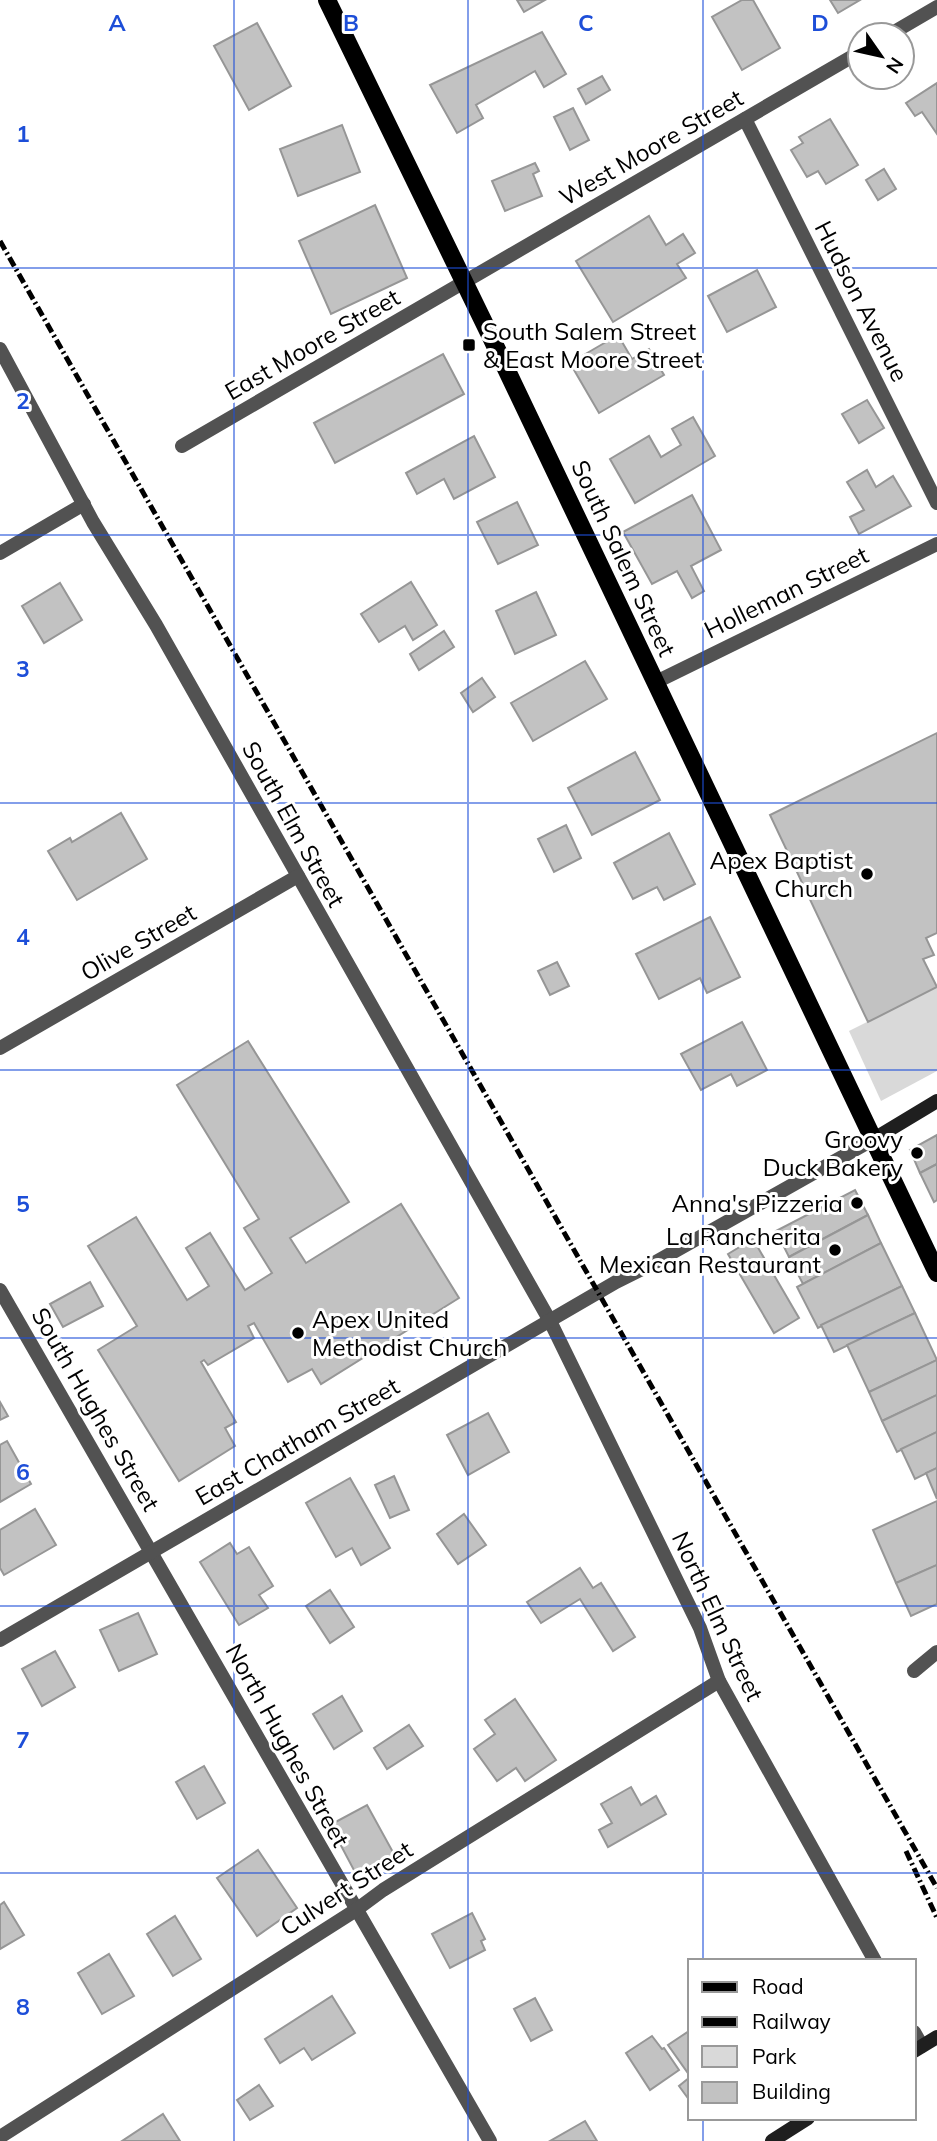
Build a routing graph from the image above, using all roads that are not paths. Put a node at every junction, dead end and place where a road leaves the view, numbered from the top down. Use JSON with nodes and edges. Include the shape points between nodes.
{"nodes":[{"id":1,"x":327,"y":0,"type":"edge"},
{"id":2,"x":937,"y":7,"type":"edge"},
{"id":3,"x":913,"y":21,"type":"edge"},
{"id":4,"x":846,"y":60,"type":"edge"},
{"id":5,"x":745,"y":119,"type":"junction"},
{"id":6,"x":465,"y":282,"type":"junction"},
{"id":7,"x":0,"y":349,"type":"edge"},
{"id":8,"x":182,"y":446,"type":"dead end"},
{"id":9,"x":937,"y":503,"type":"edge"},
{"id":10,"x":84,"y":504,"type":"junction"},
{"id":11,"x":937,"y":544,"type":"edge"},
{"id":12,"x":0,"y":552,"type":"edge"},
{"id":13,"x":656,"y":682,"type":"junction"},
{"id":14,"x":298,"y":876,"type":"junction"},
{"id":15,"x":0,"y":1048,"type":"edge"},
{"id":16,"x":937,"y":1101,"type":"edge"},
{"id":17,"x":874,"y":1139,"type":"junction"},
{"id":18,"x":937,"y":1273,"type":"edge"},
{"id":19,"x":0,"y":1290,"type":"edge"},
{"id":20,"x":550,"y":1321,"type":"junction"},
{"id":21,"x":153,"y":1551,"type":"junction"},
{"id":22,"x":0,"y":1640,"type":"edge"},
{"id":23,"x":937,"y":1652,"type":"edge"},
{"id":24,"x":914,"y":1671,"type":"dead end"},
{"id":25,"x":719,"y":1681,"type":"junction"},
{"id":26,"x":356,"y":1910,"type":"junction"},
{"id":27,"x":874,"y":1959,"type":"edge"},
{"id":28,"x":937,"y":2038,"type":"edge"},
{"id":29,"x":918,"y":2048,"type":"edge"},
{"id":30,"x":805,"y":2120,"type":"edge"},
{"id":31,"x":0,"y":2137,"type":"edge"},
{"id":32,"x":490,"y":2141,"type":"edge"},
{"id":33,"x":772,"y":2141,"type":"edge"}],
"edges":[{"from":1,"to":6,"type":"main road","name":"South Salem Street"},
{"from":2,"to":3,"type":"street"},
{"from":4,"to":5,"type":"street","name":"West Moore Street"},
{"from":5,"to":6,"type":"street","name":"West Moore Street"},
{"from":5,"to":9,"type":"street","name":"Hudson Avenue"},
{"from":6,"to":8,"type":"street","name":"East Moore Street"},
{"from":6,"to":13,"type":"main road","name":"South Salem Street"},
{"from":7,"to":10,"type":"street","name":"South Elm Street"},
{"from":10,"to":12,"type":"street"},
{"from":10,"to":14,"type":"street","name":"South Elm Street"},
{"from":11,"to":13,"type":"street","name":"Holleman Street"},
{"from":13,"to":17,"type":"main road","name":"South Salem Street"},
{"from":14,"to":15,"type":"street","name":"Olive Street"},
{"from":14,"to":20,"type":"street","name":"South Elm Street"},
{"from":16,"to":17,"type":"street"},
{"from":17,"to":18,"type":"main road","name":"South Salem Street"},
{"from":17,"to":20,"type":"street","name":"East Chatham Street"},
{"from":19,"to":21,"type":"street","name":"South Hughes Street"},
{"from":20,"to":21,"type":"street","name":"East Chatham Street"},
{"from":20,"to":25,"type":"street","name":"North Elm Street","via":[[700,1628]]},
{"from":21,"to":22,"type":"street","name":"East Chatham Street"},
{"from":21,"to":26,"type":"street","name":"North Hughes Street"},
{"from":23,"to":24,"type":"street"},
{"from":25,"to":26,"type":"street","name":"Culvert Street"},
{"from":25,"to":27,"type":"street","name":"North Elm Street"},
{"from":26,"to":31,"type":"street","name":"Culvert Street"},
{"from":26,"to":32,"type":"street","name":"North Hughes Street"},
{"from":28,"to":29,"type":"street"},
{"from":30,"to":33,"type":"street"}]}
